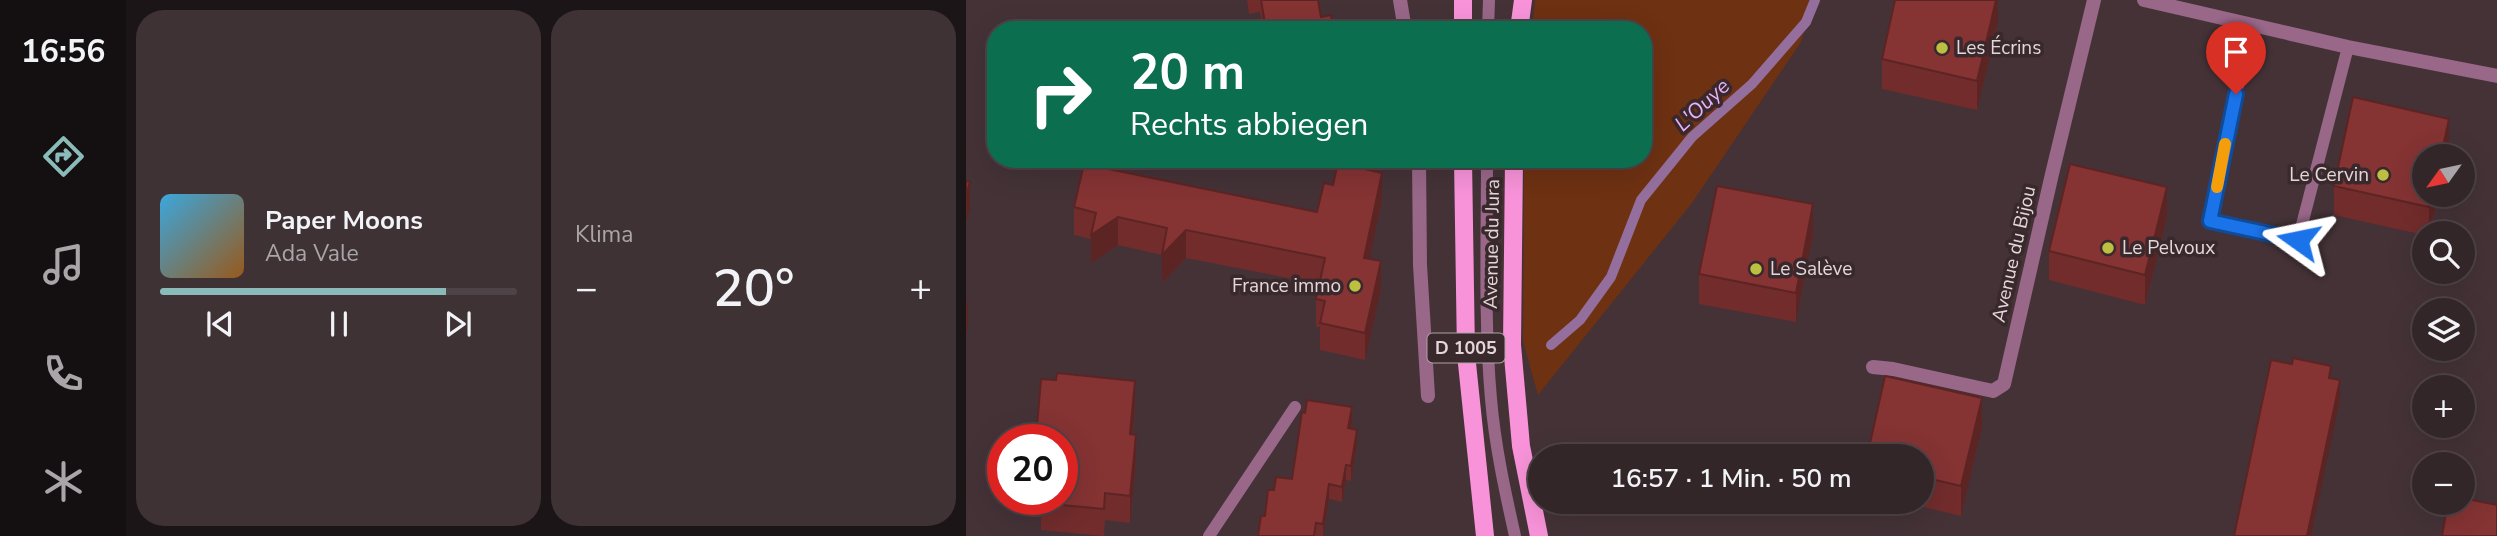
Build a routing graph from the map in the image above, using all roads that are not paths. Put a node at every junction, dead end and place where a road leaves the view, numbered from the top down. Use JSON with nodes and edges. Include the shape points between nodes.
{"nodes":[{"id":1,"x":1400,"y":0,"type":"edge"},
{"id":2,"x":1463,"y":0,"type":"edge"},
{"id":3,"x":1489,"y":0,"type":"edge"},
{"id":4,"x":1523,"y":0,"type":"edge"},
{"id":5,"x":2094,"y":0,"type":"edge"},
{"id":6,"x":2144,"y":0,"type":"edge"},
{"id":7,"x":1404,"y":21,"type":"edge"},
{"id":8,"x":1463,"y":21,"type":"edge"},
{"id":9,"x":1488,"y":21,"type":"edge"},
{"id":10,"x":1520,"y":21,"type":"edge"},
{"id":11,"x":2253,"y":25,"type":"junction"},
{"id":12,"x":2348,"y":47,"type":"junction"},
{"id":13,"x":2497,"y":76,"type":"edge"},
{"id":14,"x":1419,"y":168,"type":"edge"},
{"id":15,"x":1463,"y":168,"type":"edge"},
{"id":16,"x":1487,"y":168,"type":"edge"},
{"id":17,"x":1514,"y":168,"type":"edge"},
{"id":18,"x":1873,"y":367,"type":"dead end"},
{"id":19,"x":1428,"y":396,"type":"dead end"},
{"id":20,"x":1295,"y":407,"type":"dead end"},
{"id":21,"x":1209,"y":536,"type":"edge"},
{"id":22,"x":1485,"y":536,"type":"edge"},
{"id":23,"x":1515,"y":536,"type":"edge"},
{"id":24,"x":1539,"y":536,"type":"edge"}],
"edges":[{"from":1,"to":7,"type":"street"},
{"from":2,"to":8,"type":"main road"},
{"from":3,"to":9,"type":"lane"},
{"from":4,"to":10,"type":"main road"},
{"from":5,"to":18,"type":"street","name":"Avenue du Bijou","via":[[2004,384],[1993,391]]},
{"from":6,"to":11,"type":"street"},
{"from":11,"to":12,"type":"street"},
{"from":11,"to":12,"type":"lane","via":[[2210,221],[2298,240]]},
{"from":12,"to":13,"type":"street"},
{"from":14,"to":19,"type":"street"},
{"from":15,"to":22,"type":"main road","name":"Avenue du Jura","number":"D 1005","via":[[1466,354]]},
{"from":16,"to":23,"type":"lane","via":[[1491,401]]},
{"from":17,"to":24,"type":"main road","name":"Avenue du Jura","number":"D 1005","via":[[1511,345],[1521,446]]},
{"from":20,"to":21,"type":"lane"}]}
